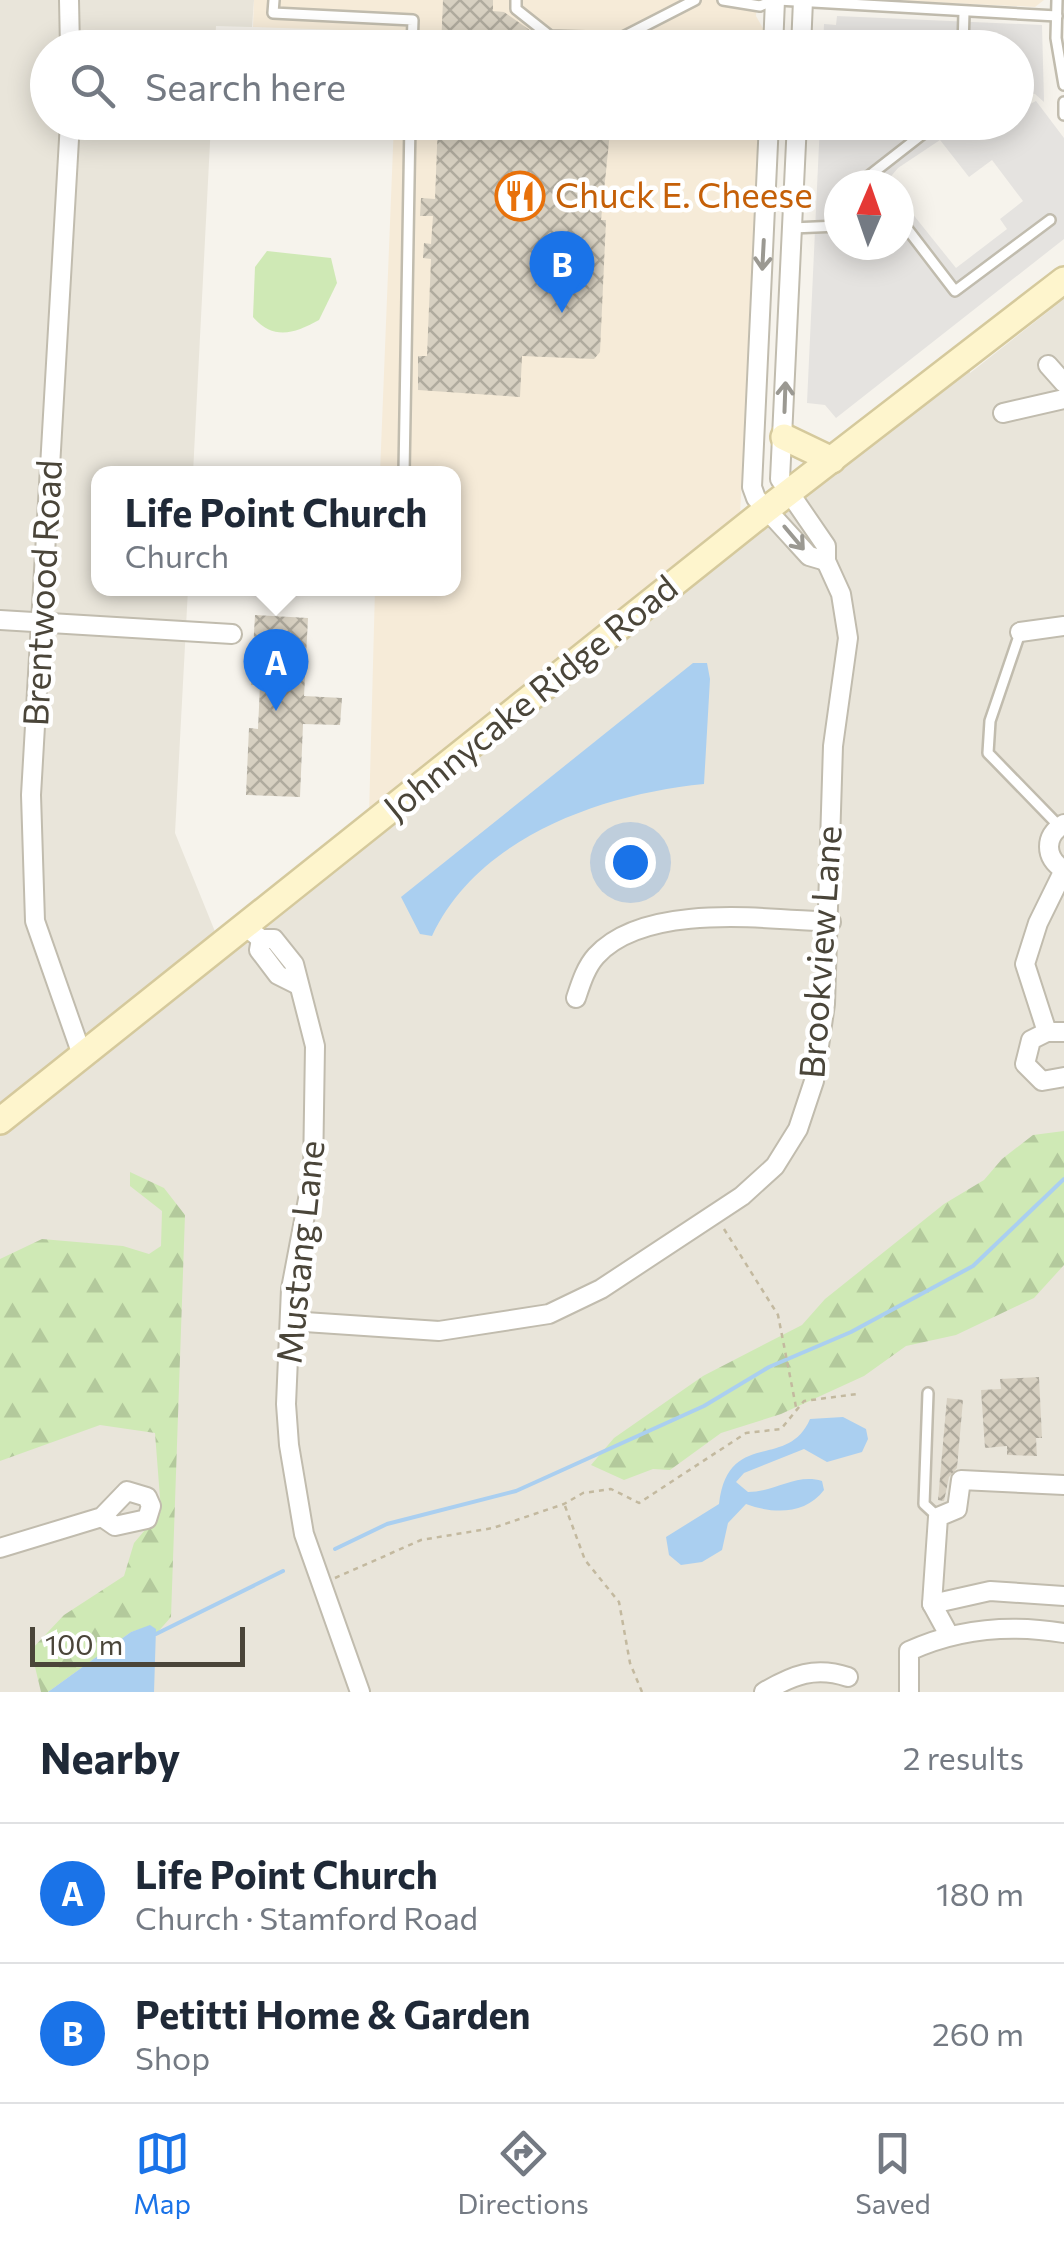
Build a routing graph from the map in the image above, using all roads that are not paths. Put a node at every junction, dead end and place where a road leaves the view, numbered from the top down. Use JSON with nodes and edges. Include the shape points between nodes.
{"nodes":[{"id":1,"x":70,"y":0,"type":"edge"},
{"id":2,"x":274,"y":0,"type":"edge"},
{"id":3,"x":516,"y":0,"type":"edge"},
{"id":4,"x":695,"y":0,"type":"edge"},
{"id":5,"x":723,"y":0,"type":"edge"},
{"id":6,"x":776,"y":0,"type":"edge"},
{"id":7,"x":803,"y":0,"type":"edge"},
{"id":8,"x":1057,"y":0,"type":"edge"},
{"id":9,"x":964,"y":12,"type":"junction"},
{"id":10,"x":1057,"y":16,"type":"junction"},
{"id":11,"x":70,"y":30,"type":"edge"},
{"id":12,"x":413,"y":30,"type":"edge"},
{"id":13,"x":542,"y":30,"type":"edge"},
{"id":14,"x":637,"y":30,"type":"edge"},
{"id":15,"x":774,"y":30,"type":"edge"},
{"id":16,"x":802,"y":30,"type":"edge"},
{"id":17,"x":964,"y":30,"type":"edge"},
{"id":18,"x":1062,"y":63,"type":"edge"},
{"id":19,"x":1064,"y":85,"type":"edge"},
{"id":20,"x":1064,"y":102,"type":"edge"},
{"id":21,"x":1064,"y":115,"type":"edge"},
{"id":22,"x":69,"y":140,"type":"edge"},
{"id":23,"x":410,"y":140,"type":"edge"},
{"id":24,"x":768,"y":140,"type":"edge"},
{"id":25,"x":797,"y":140,"type":"edge"},
{"id":26,"x":915,"y":140,"type":"edge"},
{"id":27,"x":877,"y":170,"type":"edge"},
{"id":28,"x":1050,"y":220,"type":"dead end"},
{"id":29,"x":824,"y":227,"type":"edge"},
{"id":30,"x":792,"y":228,"type":"junction"},
{"id":31,"x":914,"y":238,"type":"edge"},
{"id":32,"x":1064,"y":280,"type":"edge"},
{"id":33,"x":1048,"y":364,"type":"dead end"},
{"id":34,"x":1064,"y":383,"type":"edge"},
{"id":35,"x":1064,"y":399,"type":"edge"},
{"id":36,"x":1003,"y":413,"type":"dead end"},
{"id":37,"x":784,"y":436,"type":"junction"},
{"id":38,"x":832,"y":460,"type":"junction"},
{"id":39,"x":404,"y":466,"type":"edge"},
{"id":40,"x":788,"y":492,"type":"junction"},
{"id":41,"x":766,"y":510,"type":"junction"},
{"id":42,"x":826,"y":561,"type":"junction"},
{"id":43,"x":0,"y":620,"type":"edge"},
{"id":44,"x":40,"y":622,"type":"junction"},
{"id":45,"x":1064,"y":626,"type":"edge"},
{"id":46,"x":1020,"y":632,"type":"joint"},
{"id":47,"x":232,"y":634,"type":"dead end"},
{"id":48,"x":1061,"y":825,"type":"edge"},
{"id":49,"x":1064,"y":870,"type":"edge"},
{"id":50,"x":830,"y":922,"type":"junction"},
{"id":51,"x":253,"y":933,"type":"junction"},
{"id":52,"x":576,"y":998,"type":"dead end"},
{"id":53,"x":1056,"y":1032,"type":"edge"},
{"id":54,"x":82,"y":1055,"type":"junction"},
{"id":55,"x":1064,"y":1077,"type":"edge"},
{"id":56,"x":0,"y":1121,"type":"edge"},
{"id":57,"x":290,"y":1321,"type":"junction"},
{"id":58,"x":928,"y":1393,"type":"dead end"},
{"id":59,"x":1064,"y":1485,"type":"edge"},
{"id":60,"x":102,"y":1517,"type":"dead end"},
{"id":61,"x":938,"y":1517,"type":"junction"},
{"id":62,"x":0,"y":1548,"type":"edge"},
{"id":63,"x":1064,"y":1596,"type":"edge"},
{"id":64,"x":932,"y":1604,"type":"junction"},
{"id":65,"x":1064,"y":1633,"type":"edge"},
{"id":66,"x":949,"y":1635,"type":"junction"},
{"id":67,"x":848,"y":1677,"type":"dead end"},
{"id":68,"x":360,"y":1692,"type":"edge"},
{"id":69,"x":764,"y":1692,"type":"edge"},
{"id":70,"x":909,"y":1692,"type":"edge"}],
"edges":[{"from":1,"to":11,"type":"street"},
{"from":2,"to":12,"type":"lane","via":[[273,13],[413,20]]},
{"from":3,"to":13,"type":"lane","via":[[516,9]]},
{"from":4,"to":14,"type":"lane"},
{"from":5,"to":6,"type":"lane","via":[[760,6]]},
{"from":6,"to":7,"type":"lane"},
{"from":6,"to":15,"type":"street"},
{"from":7,"to":9,"type":"lane"},
{"from":7,"to":16,"type":"street"},
{"from":8,"to":10,"type":"lane"},
{"from":9,"to":10,"type":"lane"},
{"from":9,"to":17,"type":"lane"},
{"from":10,"to":18,"type":"lane"},
{"from":18,"to":19,"type":"lane"},
{"from":20,"to":21,"type":"lane"},
{"from":22,"to":44,"type":"street","name":"Brentwood Road"},
{"from":23,"to":39,"type":"lane"},
{"from":24,"to":41,"type":"street","one_way":true,"via":[[752,487]]},
{"from":25,"to":30,"type":"street"},
{"from":26,"to":27,"type":"lane"},
{"from":28,"to":31,"type":"lane","via":[[955,291]]},
{"from":29,"to":30,"type":"lane"},
{"from":37,"to":30,"type":"street","one_way":true},
{"from":32,"to":38,"type":"main road","name":"Johnnycake Ridge Road"},
{"from":33,"to":34,"type":"street"},
{"from":35,"to":36,"type":"street"},
{"from":37,"to":38,"type":"main road"},
{"from":37,"to":40,"type":"street","via":[[780,479]]},
{"from":38,"to":40,"type":"main road","name":"Johnnycake Ridge Road"},
{"from":40,"to":41,"type":"main road","name":"Johnnycake Ridge Road"},
{"from":40,"to":42,"type":"street","name":"Brookview Lane","via":[[826,546]]},
{"from":41,"to":42,"type":"street","one_way":true,"via":[[809,556]]},
{"from":41,"to":51,"type":"main road","name":"Johnnycake Ridge Road"},
{"from":42,"to":50,"type":"street","name":"Brookview Lane","via":[[841,594],[848,638],[833,746]]},
{"from":43,"to":44,"type":"street"},
{"from":44,"to":47,"type":"street"},
{"from":44,"to":54,"type":"street","name":"Brentwood Road","via":[[30,796],[35,922]]},
{"from":45,"to":46,"type":"street"},
{"from":46,"to":48,"type":"lane","via":[[990,721],[988,753]]},
{"from":48,"to":49,"type":"street","via":[[1049,853]]},
{"from":49,"to":53,"type":"street","via":[[1025,964]]},
{"from":50,"to":52,"type":"street","via":[[720,918],[652,927],[596,956]]},
{"from":50,"to":57,"type":"street","name":"Brookview Lane","via":[[825,1004],[807,1107],[775,1166],[715,1215],[601,1289],[517,1322],[439,1332]]},
{"from":51,"to":54,"type":"main road","name":"Johnnycake Ridge Road"},
{"from":51,"to":57,"type":"street","name":"Mustang Lane","via":[[274,939],[294,964],[315,1046],[313,1173]]},
{"from":53,"to":55,"type":"street","via":[[1031,1040],[1026,1064],[1042,1080]]},
{"from":54,"to":56,"type":"main road","name":"Johnnycake Ridge Road"},
{"from":57,"to":68,"type":"street","name":"Mustang Lane","via":[[290,1445],[304,1534]]},
{"from":58,"to":61,"type":"lane","via":[[924,1504]]},
{"from":59,"to":61,"type":"street","via":[[960,1480],[957,1509]]},
{"from":60,"to":62,"type":"street"},
{"from":61,"to":64,"type":"street"},
{"from":63,"to":64,"type":"street","via":[[990,1591]]},
{"from":64,"to":66,"type":"street"},
{"from":65,"to":66,"type":"street","via":[[1026,1626]]},
{"from":66,"to":70,"type":"street","via":[[908,1651]]},
{"from":67,"to":69,"type":"street","via":[[810,1671]]}]}
